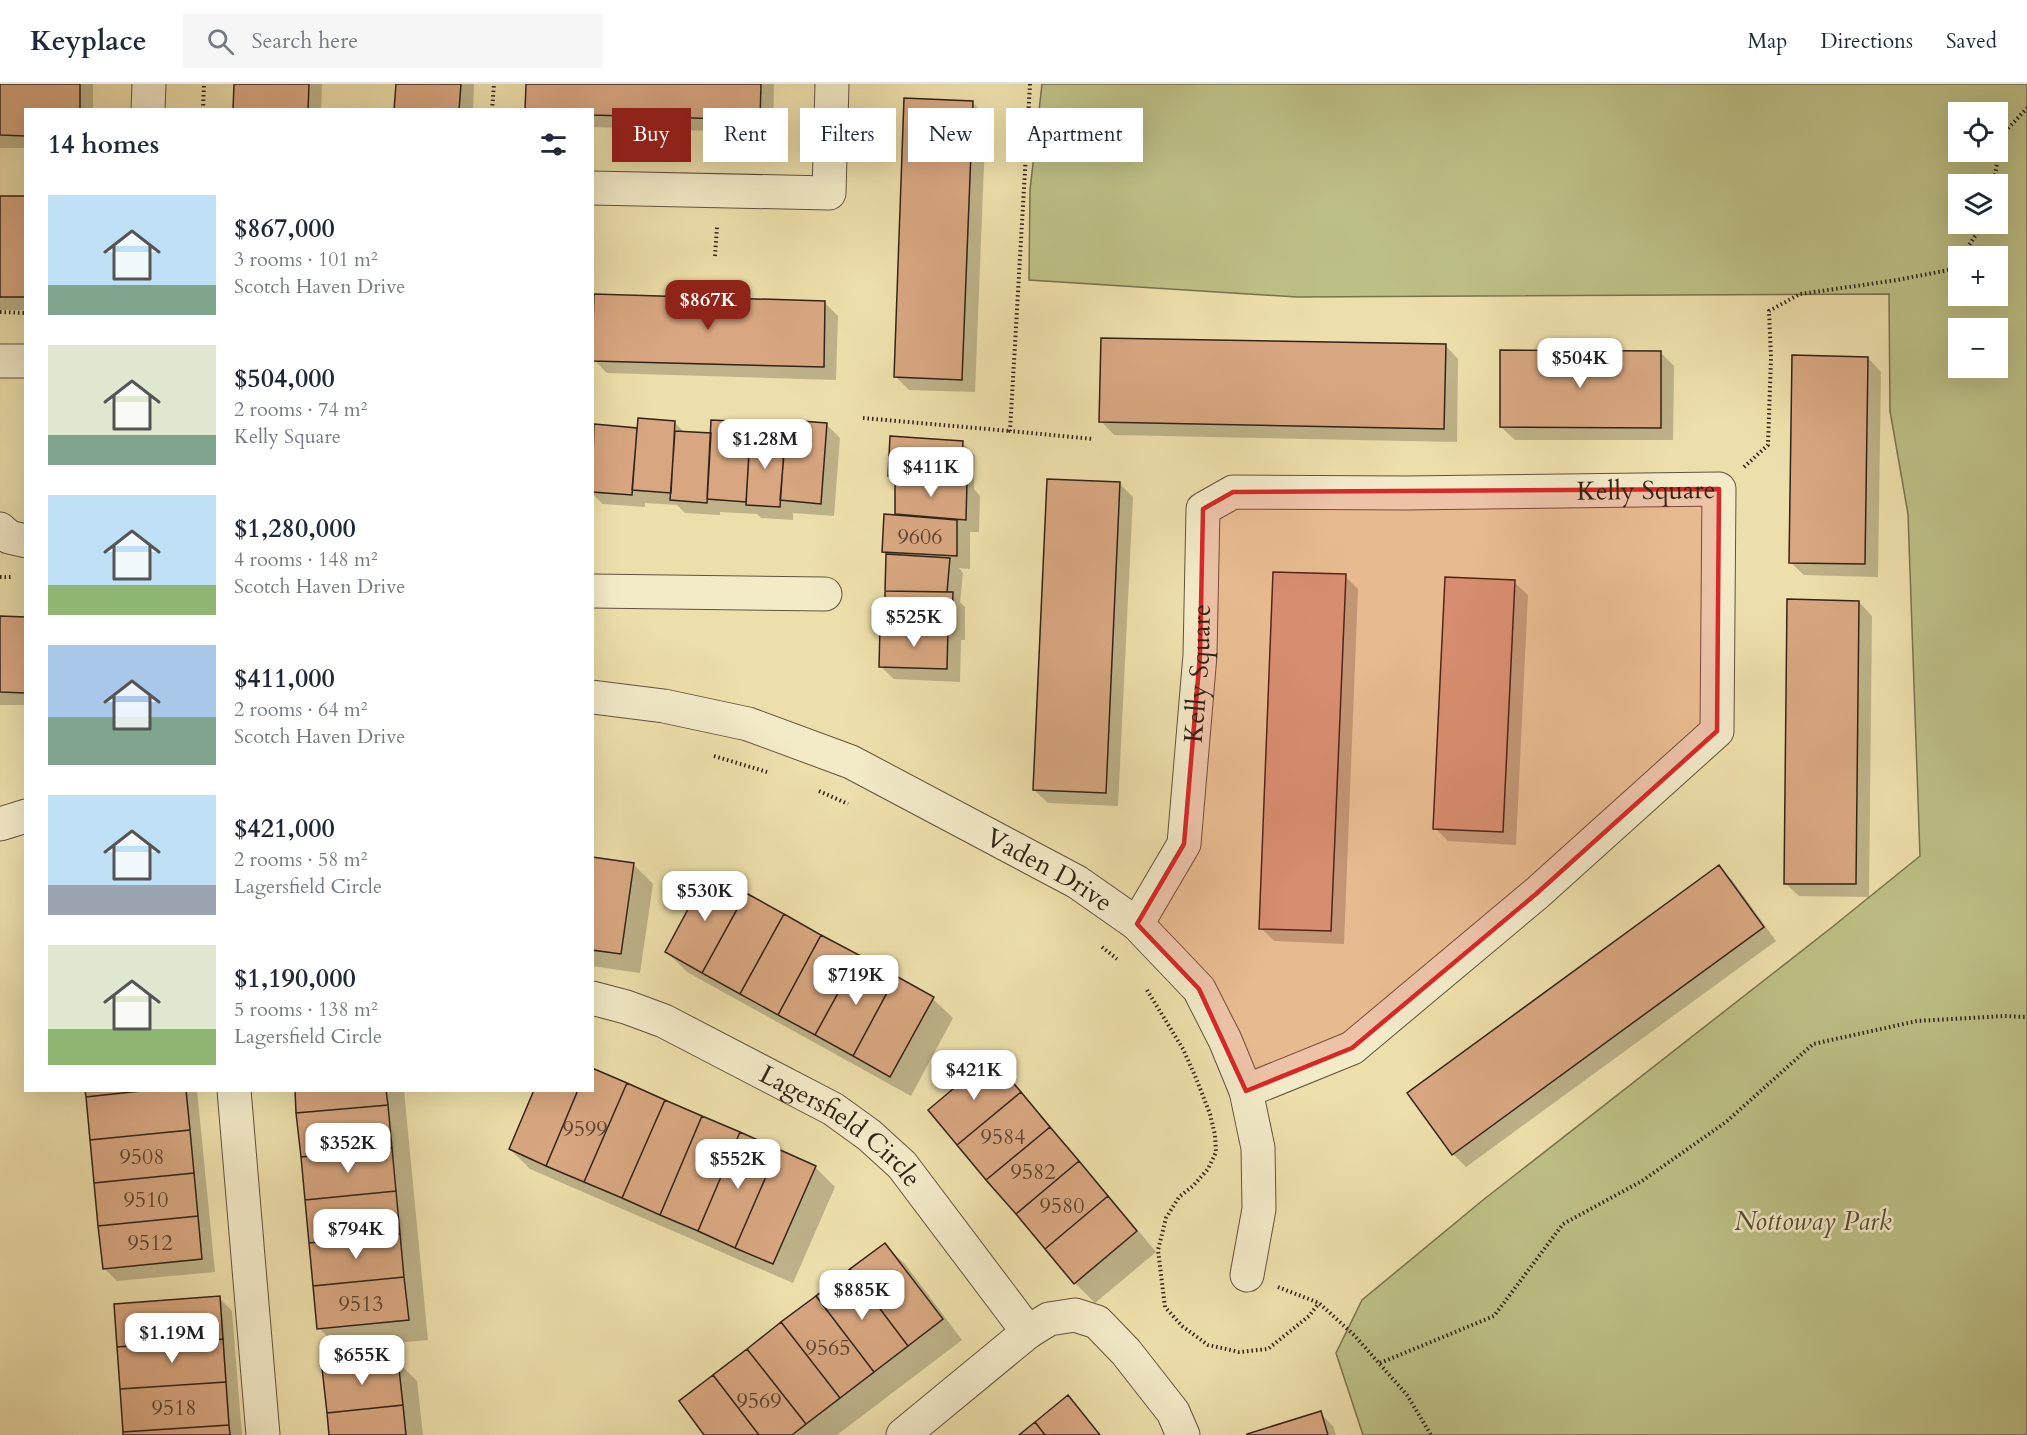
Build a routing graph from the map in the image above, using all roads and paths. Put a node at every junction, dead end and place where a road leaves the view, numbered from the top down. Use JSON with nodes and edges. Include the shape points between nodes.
{"nodes":[{"id":1,"x":149,"y":84,"type":"edge"},
{"id":2,"x":204,"y":84,"type":"edge"},
{"id":3,"x":494,"y":84,"type":"edge"},
{"id":4,"x":832,"y":84,"type":"edge"},
{"id":5,"x":1030,"y":84,"type":"edge"},
{"id":6,"x":148,"y":108,"type":"edge"},
{"id":7,"x":202,"y":108,"type":"edge"},
{"id":8,"x":492,"y":108,"type":"edge"},
{"id":9,"x":2027,"y":108,"type":"edge"},
{"id":10,"x":1995,"y":174,"type":"edge"},
{"id":11,"x":594,"y":188,"type":"edge"},
{"id":12,"x":1948,"y":270,"type":"edge"},
{"id":13,"x":0,"y":312,"type":"edge"},
{"id":14,"x":24,"y":313,"type":"edge"},
{"id":15,"x":0,"y":361,"type":"edge"},
{"id":16,"x":24,"y":361,"type":"edge"},
{"id":17,"x":863,"y":418,"type":"dead end"},
{"id":18,"x":1010,"y":431,"type":"junction"},
{"id":19,"x":1093,"y":439,"type":"dead end"},
{"id":20,"x":1719,"y":489,"type":"junction"},
{"id":21,"x":0,"y":529,"type":"edge"},
{"id":22,"x":24,"y":541,"type":"edge"},
{"id":23,"x":594,"y":591,"type":"edge"},
{"id":24,"x":825,"y":594,"type":"dead end"},
{"id":25,"x":594,"y":697,"type":"edge"},
{"id":26,"x":704,"y":752,"type":"dead end"},
{"id":27,"x":769,"y":773,"type":"dead end"},
{"id":28,"x":817,"y":791,"type":"dead end"},
{"id":29,"x":851,"y":806,"type":"dead end"},
{"id":30,"x":24,"y":817,"type":"edge"},
{"id":31,"x":0,"y":824,"type":"edge"},
{"id":32,"x":1137,"y":924,"type":"junction"},
{"id":33,"x":1096,"y":941,"type":"dead end"},
{"id":34,"x":1120,"y":960,"type":"dead end"},
{"id":35,"x":1144,"y":987,"type":"dead end"},
{"id":36,"x":594,"y":998,"type":"edge"},
{"id":37,"x":2027,"y":1017,"type":"edge"},
{"id":38,"x":1246,"y":1091,"type":"junction"},
{"id":39,"x":234,"y":1092,"type":"edge"},
{"id":40,"x":1247,"y":1275,"type":"joint"},
{"id":41,"x":1319,"y":1303,"type":"junction"},
{"id":42,"x":1028,"y":1332,"type":"junction"},
{"id":43,"x":1380,"y":1363,"type":"junction"},
{"id":44,"x":263,"y":1435,"type":"edge"},
{"id":45,"x":903,"y":1435,"type":"edge"},
{"id":46,"x":1183,"y":1435,"type":"edge"},
{"id":47,"x":1431,"y":1435,"type":"edge"}],
"edges":[{"from":1,"to":6,"type":"street"},
{"from":2,"to":7,"type":"path"},
{"from":3,"to":8,"type":"path"},
{"from":4,"to":11,"type":"street","via":[[829,193]]},
{"from":5,"to":18,"type":"path"},
{"from":9,"to":10,"type":"path","via":[[2003,134]]},
{"from":12,"to":20,"type":"path","via":[[1800,294],[1769,311],[1768,445]]},
{"from":13,"to":14,"type":"path"},
{"from":15,"to":16,"type":"street"},
{"from":17,"to":18,"type":"path"},
{"from":18,"to":19,"type":"path"},
{"from":20,"to":32,"type":"street","name":"Kelly Square","via":[[1233,492],[1203,509],[1200,655],[1184,844]]},
{"from":20,"to":38,"type":"street","name":"Kelly Square","via":[[1716,731],[1536,894],[1352,1048]]},
{"from":21,"to":22,"type":"street","via":[[9,537]]},
{"from":23,"to":24,"type":"street"},
{"from":25,"to":32,"type":"street","name":"Vaden Drive","via":[[664,706],[748,724],[851,762],[1077,882]]},
{"from":26,"to":27,"type":"path"},
{"from":28,"to":29,"type":"path"},
{"from":30,"to":31,"type":"street"},
{"from":32,"to":38,"type":"street","name":"Vaden Drive","via":[[1199,989]]},
{"from":33,"to":34,"type":"path"},
{"from":35,"to":41,"type":"path","via":[[1183,1049],[1215,1135],[1216,1152],[1208,1169],[1179,1197],[1166,1218],[1158,1250],[1165,1307],[1209,1346],[1239,1352],[1268,1349]]},
{"from":36,"to":42,"type":"street","name":"Lagersfield Circle","via":[[664,1021],[833,1109],[870,1135],[902,1165]]},
{"from":37,"to":43,"type":"path","via":[[1917,1021],[1813,1044],[1726,1122],[1642,1181],[1563,1224],[1494,1316]]},
{"from":38,"to":40,"type":"street","name":"Vaden Drive","via":[[1258,1148],[1259,1209]]},
{"from":39,"to":44,"type":"street"},
{"from":40,"to":41,"type":"path"},
{"from":41,"to":43,"type":"path"},
{"from":42,"to":45,"type":"street"},
{"from":42,"to":46,"type":"street","via":[[1049,1318],[1075,1315],[1097,1322],[1173,1412]]},
{"from":43,"to":47,"type":"path","via":[[1407,1395]]}]}
